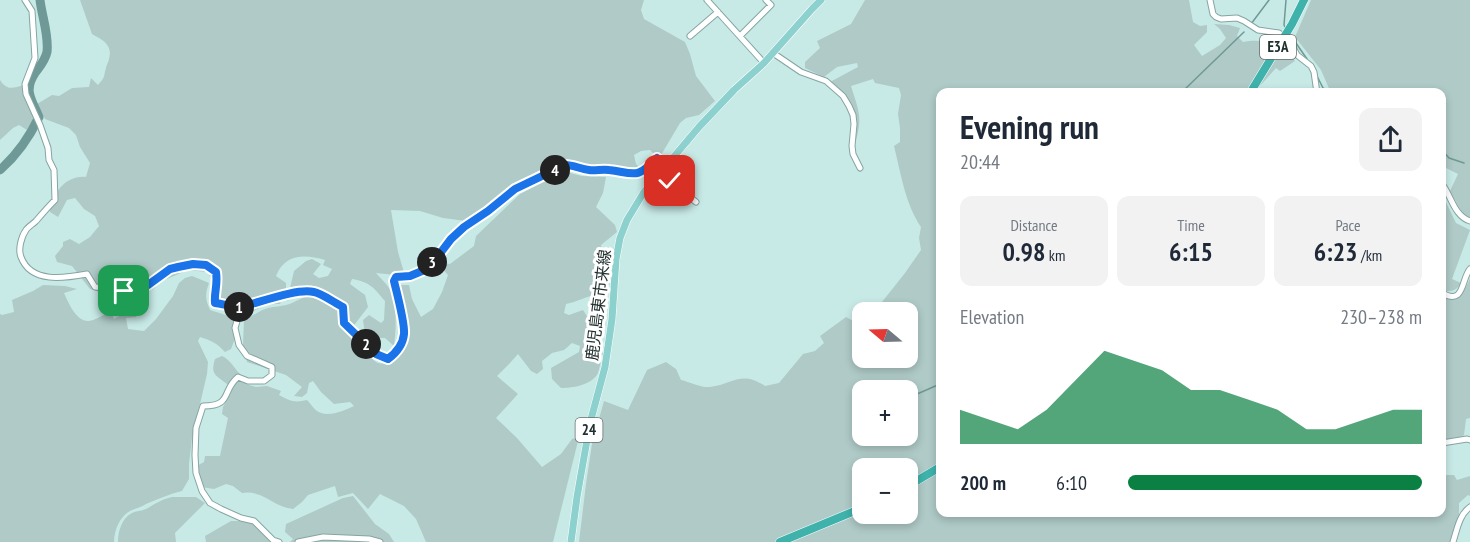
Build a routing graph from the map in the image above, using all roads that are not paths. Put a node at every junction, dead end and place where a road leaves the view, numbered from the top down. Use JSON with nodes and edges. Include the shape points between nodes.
{"nodes":[{"id":1,"x":25,"y":0,"type":"edge"},
{"id":2,"x":707,"y":0,"type":"edge"},
{"id":3,"x":766,"y":0,"type":"edge"},
{"id":4,"x":821,"y":0,"type":"edge"},
{"id":5,"x":1209,"y":0,"type":"edge"},
{"id":6,"x":1304,"y":0,"type":"edge"},
{"id":7,"x":718,"y":12,"type":"junction"},
{"id":8,"x":690,"y":36,"type":"dead end"},
{"id":9,"x":740,"y":36,"type":"junction"},
{"id":10,"x":773,"y":53,"type":"junction"},
{"id":11,"x":764,"y":63,"type":"junction"},
{"id":12,"x":1253,"y":88,"type":"edge"},
{"id":13,"x":1316,"y":88,"type":"edge"},
{"id":14,"x":860,"y":168,"type":"dead end"},
{"id":15,"x":660,"y":173,"type":"junction"},
{"id":16,"x":1446,"y":191,"type":"edge"},
{"id":17,"x":696,"y":202,"type":"dead end"},
{"id":18,"x":1470,"y":221,"type":"edge"},
{"id":19,"x":1470,"y":269,"type":"edge"},
{"id":20,"x":1446,"y":295,"type":"edge"},
{"id":21,"x":241,"y":307,"type":"junction"},
{"id":22,"x":1470,"y":440,"type":"edge"},
{"id":23,"x":1446,"y":442,"type":"edge"},
{"id":24,"x":936,"y":468,"type":"edge"},
{"id":25,"x":918,"y":480,"type":"edge"},
{"id":26,"x":1470,"y":507,"type":"edge"},
{"id":27,"x":852,"y":511,"type":"edge"},
{"id":28,"x":279,"y":542,"type":"edge"},
{"id":29,"x":298,"y":542,"type":"edge"},
{"id":30,"x":380,"y":542,"type":"edge"},
{"id":31,"x":571,"y":542,"type":"edge"},
{"id":32,"x":780,"y":542,"type":"edge"},
{"id":33,"x":1452,"y":542,"type":"edge"}],
"edges":[{"from":1,"to":21,"type":"street","via":[[32,11],[35,58],[25,84],[26,94],[48,148],[55,186],[55,200],[25,231],[20,246],[25,265],[41,276],[87,274],[95,287],[114,291],[148,285],[175,268],[206,265],[216,272],[215,303]]},
{"from":2,"to":7,"type":"street"},
{"from":3,"to":9,"type":"street","via":[[771,5]]},
{"from":4,"to":10,"type":"main road","name":"鹿児島東市来線","number":"24"},
{"from":5,"to":13,"type":"street","via":[[1216,17],[1237,18],[1290,41],[1297,55],[1311,66]]},
{"from":6,"to":12,"type":"highway","number":"E3A","bridge":true},
{"from":7,"to":8,"type":"street"},
{"from":7,"to":9,"type":"street"},
{"from":9,"to":11,"type":"street"},
{"from":10,"to":11,"type":"main road","name":"鹿児島東市来線","number":"24"},
{"from":10,"to":14,"type":"street","via":[[801,72],[826,81],[843,96],[853,116],[853,154]]},
{"from":11,"to":15,"type":"main road","name":"鹿児島東市来線","number":"24","via":[[714,110]]},
{"from":15,"to":17,"type":"street"},
{"from":15,"to":21,"type":"street","via":[[662,162],[657,158],[639,173],[565,165],[515,189],[457,233],[422,271],[396,277],[404,334],[395,354],[388,359],[376,354],[344,323],[343,307],[313,291]]},
{"from":15,"to":31,"type":"main road","name":"鹿児島東市来線","number":"24","via":[[634,207],[620,238],[605,366],[590,423]]},
{"from":16,"to":18,"type":"street","via":[[1459,213]]},
{"from":19,"to":20,"type":"street","via":[[1462,291]]},
{"from":21,"to":28,"type":"street","via":[[235,328],[239,345],[247,356],[272,367],[272,375],[264,381],[238,377],[220,403],[203,406],[196,428],[196,474],[210,503],[254,521]]},
{"from":22,"to":23,"type":"street"},
{"from":24,"to":25,"type":"highway"},
{"from":26,"to":33,"type":"street"},
{"from":27,"to":32,"type":"highway"},
{"from":29,"to":30,"type":"street","via":[[323,537],[369,538]]}]}
